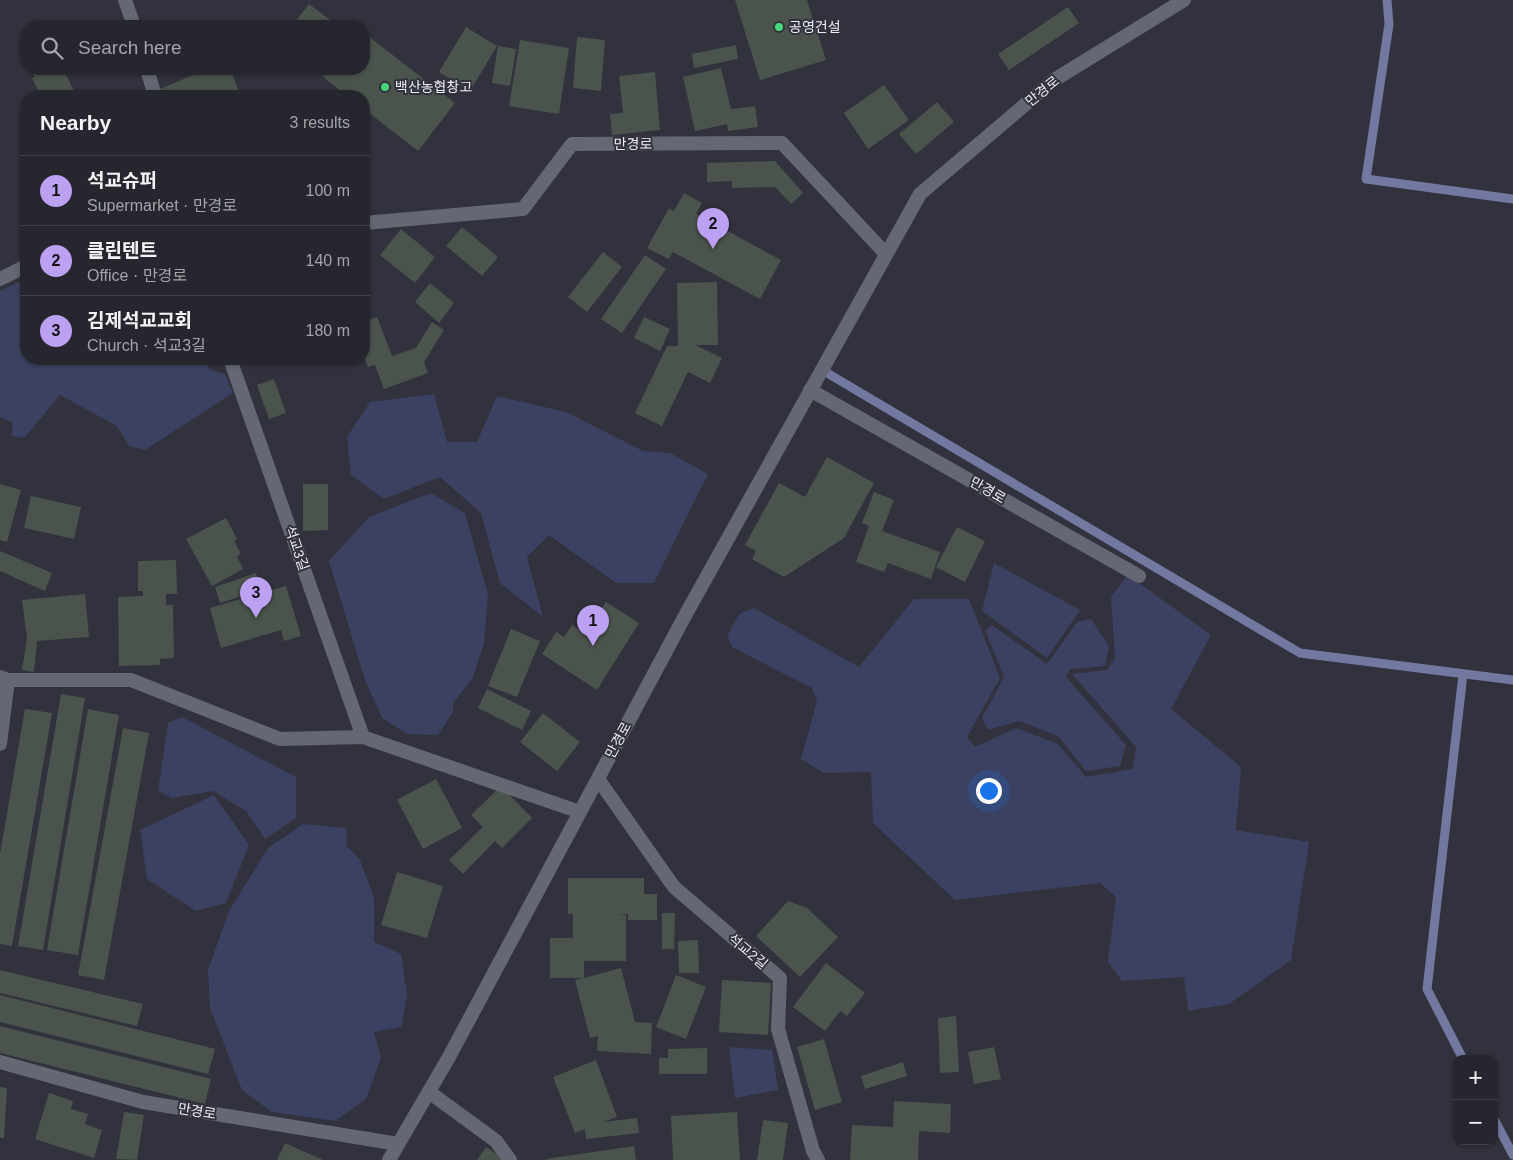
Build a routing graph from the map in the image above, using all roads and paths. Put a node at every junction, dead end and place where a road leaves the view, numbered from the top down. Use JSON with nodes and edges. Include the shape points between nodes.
{"nodes":[{"id":1,"x":125,"y":0,"type":"edge"},
{"id":2,"x":1184,"y":0,"type":"edge"},
{"id":3,"x":132,"y":20,"type":"edge"},
{"id":4,"x":149,"y":75,"type":"edge"},
{"id":5,"x":153,"y":90,"type":"edge"},
{"id":6,"x":370,"y":222,"type":"edge"},
{"id":7,"x":886,"y":254,"type":"junction"},
{"id":8,"x":20,"y":269,"type":"edge"},
{"id":9,"x":0,"y":279,"type":"edge"},
{"id":10,"x":232,"y":365,"type":"edge"},
{"id":11,"x":810,"y":390,"type":"junction"},
{"id":12,"x":1139,"y":576,"type":"dead end"},
{"id":13,"x":4,"y":678,"type":"edge"},
{"id":14,"x":363,"y":738,"type":"junction"},
{"id":15,"x":0,"y":744,"type":"edge"},
{"id":16,"x":598,"y":779,"type":"junction"},
{"id":17,"x":580,"y":812,"type":"junction"},
{"id":18,"x":0,"y":1062,"type":"edge"},
{"id":19,"x":429,"y":1092,"type":"junction"},
{"id":20,"x":398,"y":1144,"type":"junction"},
{"id":21,"x":389,"y":1160,"type":"edge"},
{"id":22,"x":510,"y":1160,"type":"edge"},
{"id":23,"x":818,"y":1160,"type":"edge"}],
"edges":[{"from":1,"to":3,"type":"street"},
{"from":2,"to":7,"type":"street","name":"만경로","via":[[1054,80],[927,188],[920,194]]},
{"from":4,"to":5,"type":"street"},
{"from":6,"to":7,"type":"street","name":"만경로","via":[[522,209],[572,144],[782,143]]},
{"from":7,"to":11,"type":"street","name":"만경로"},
{"from":8,"to":9,"type":"street"},
{"from":10,"to":14,"type":"street","name":"석교3길"},
{"from":11,"to":12,"type":"street","name":"만경로"},
{"from":11,"to":16,"type":"street","name":"만경로"},
{"from":13,"to":14,"type":"street","via":[[131,680],[280,739]]},
{"from":13,"to":15,"type":"street"},
{"from":14,"to":17,"type":"street"},
{"from":16,"to":17,"type":"street","name":"만경로"},
{"from":16,"to":23,"type":"street","name":"석교2길","via":[[674,888],[780,978],[778,1029]]},
{"from":17,"to":19,"type":"street","name":"만경로"},
{"from":18,"to":20,"type":"street","name":"만경로","via":[[144,1102]]},
{"from":19,"to":20,"type":"street","name":"만경로"},
{"from":19,"to":22,"type":"street","via":[[496,1141]]},
{"from":20,"to":21,"type":"street","name":"만경로"}]}
